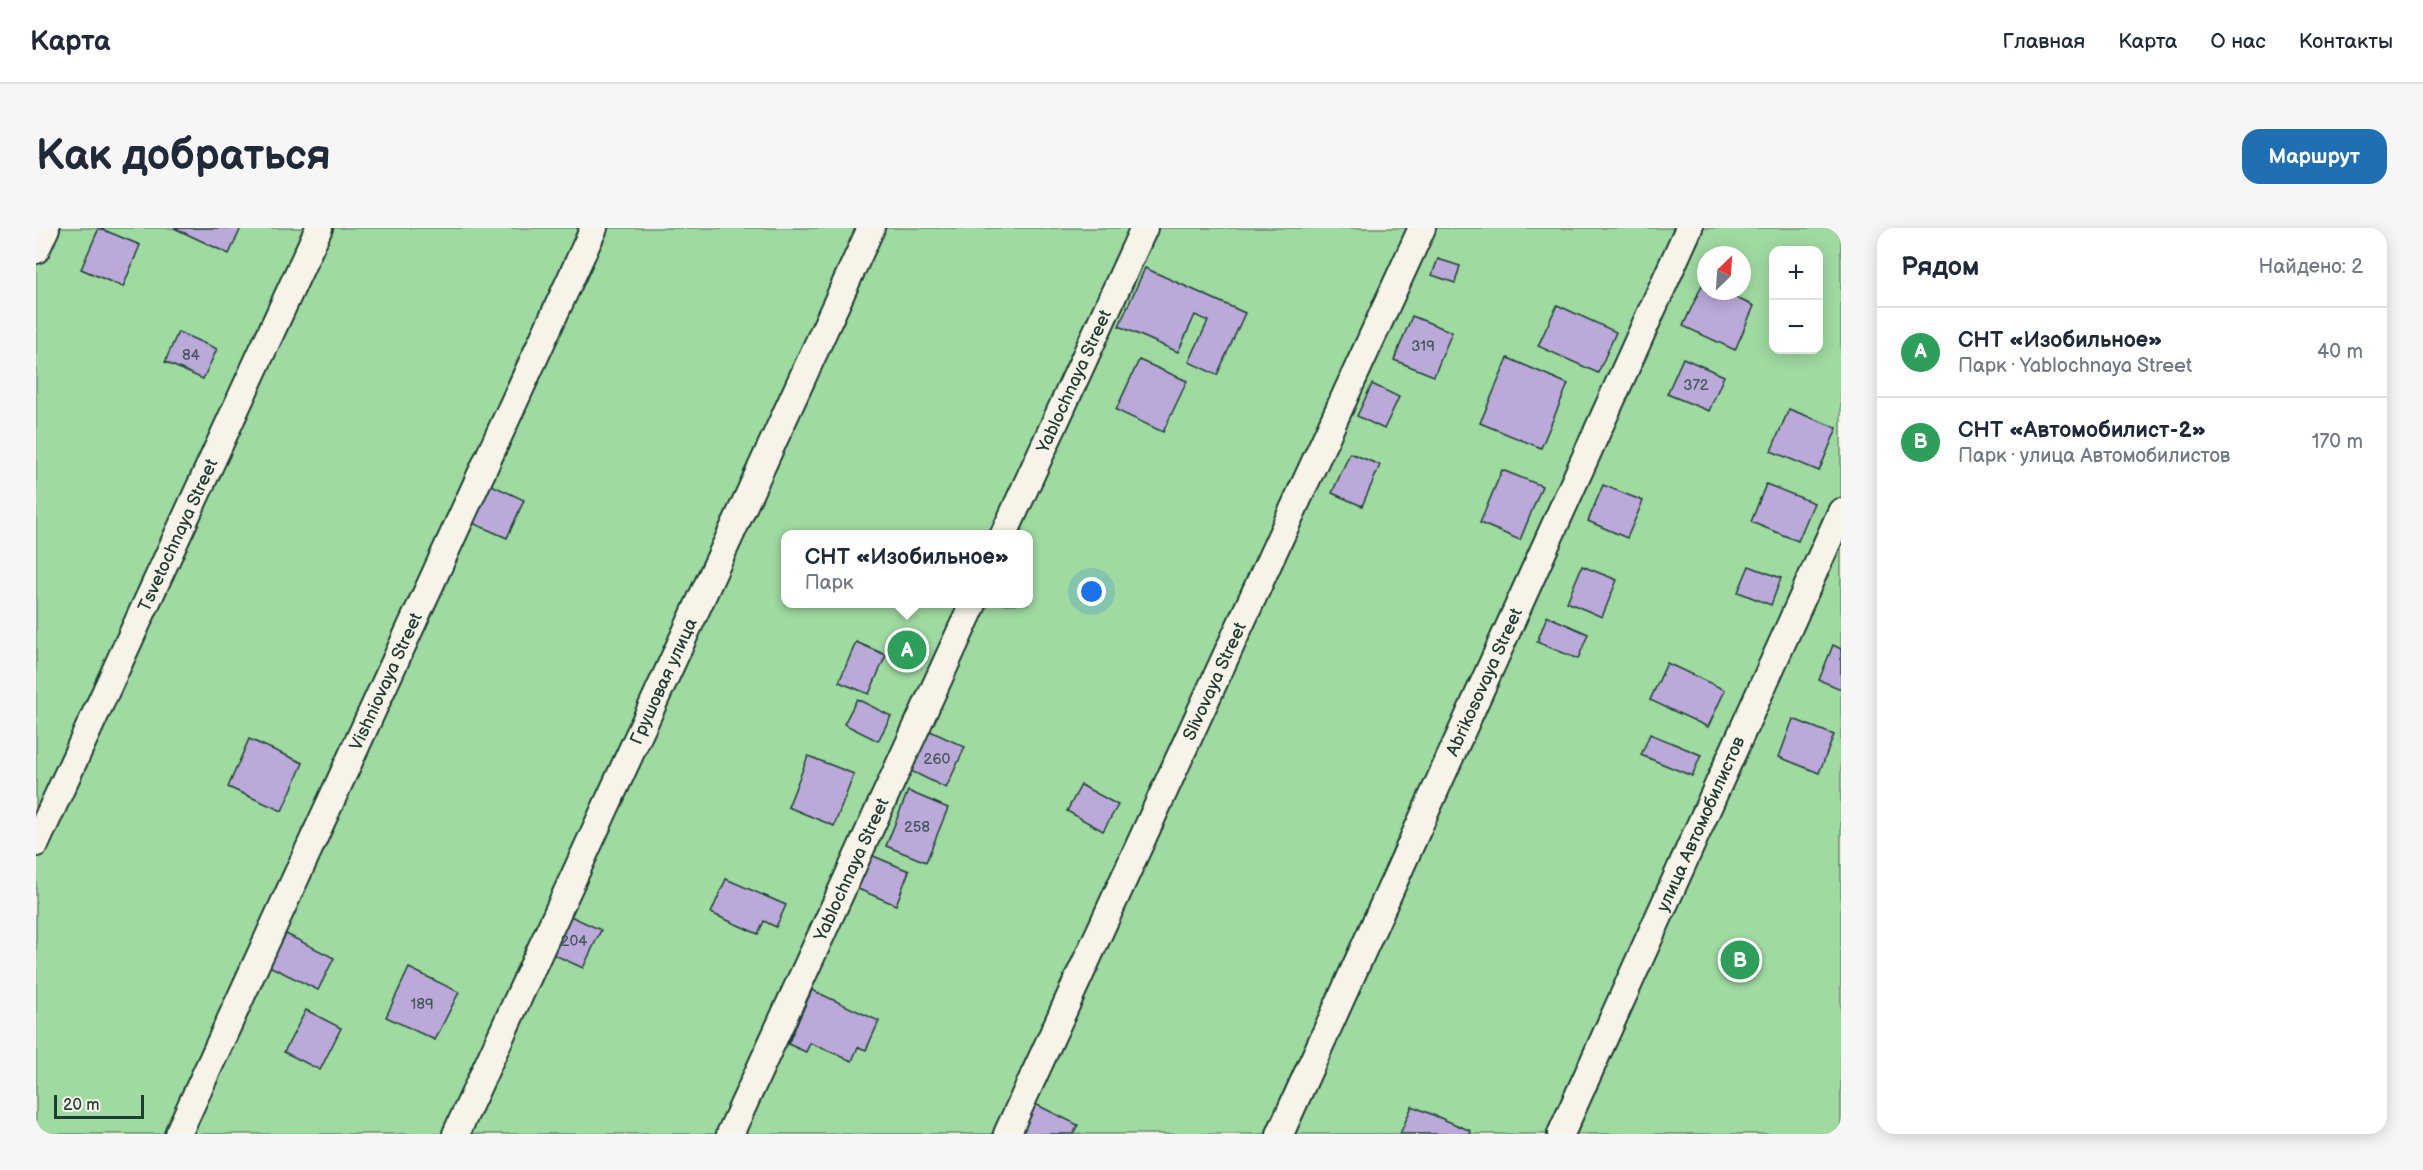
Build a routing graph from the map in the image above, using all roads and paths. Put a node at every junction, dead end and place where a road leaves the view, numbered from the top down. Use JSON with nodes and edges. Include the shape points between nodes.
{"nodes":[{"id":1,"x":46,"y":228,"type":"edge"},
{"id":2,"x":319,"y":228,"type":"edge"},
{"id":3,"x":594,"y":228,"type":"edge"},
{"id":4,"x":871,"y":228,"type":"edge"},
{"id":5,"x":1144,"y":228,"type":"edge"},
{"id":6,"x":1422,"y":228,"type":"edge"},
{"id":7,"x":1689,"y":228,"type":"edge"},
{"id":8,"x":36,"y":250,"type":"edge"},
{"id":9,"x":1841,"y":512,"type":"edge"},
{"id":10,"x":1006,"y":530,"type":"edge"},
{"id":11,"x":971,"y":608,"type":"edge"},
{"id":12,"x":36,"y":843,"type":"edge"},
{"id":13,"x":178,"y":1134,"type":"edge"},
{"id":14,"x":456,"y":1134,"type":"edge"},
{"id":15,"x":730,"y":1134,"type":"edge"},
{"id":16,"x":1007,"y":1134,"type":"edge"},
{"id":17,"x":1280,"y":1134,"type":"edge"},
{"id":18,"x":1561,"y":1134,"type":"edge"}],
"edges":[{"from":1,"to":8,"type":"street"},
{"from":2,"to":12,"type":"street","name":"Tsvetochnaya Street"},
{"from":3,"to":13,"type":"street","name":"Vishniovaya Street"},
{"from":4,"to":14,"type":"street","name":"Грушовая улица"},
{"from":5,"to":10,"type":"street","name":"Yablochnaya Street"},
{"from":6,"to":16,"type":"street","name":"Slivovaya Street"},
{"from":7,"to":17,"type":"street","name":"Abrikosovaya Street"},
{"from":9,"to":18,"type":"street","name":"улица Автомобилистов"},
{"from":11,"to":15,"type":"street","name":"Yablochnaya Street"}]}
